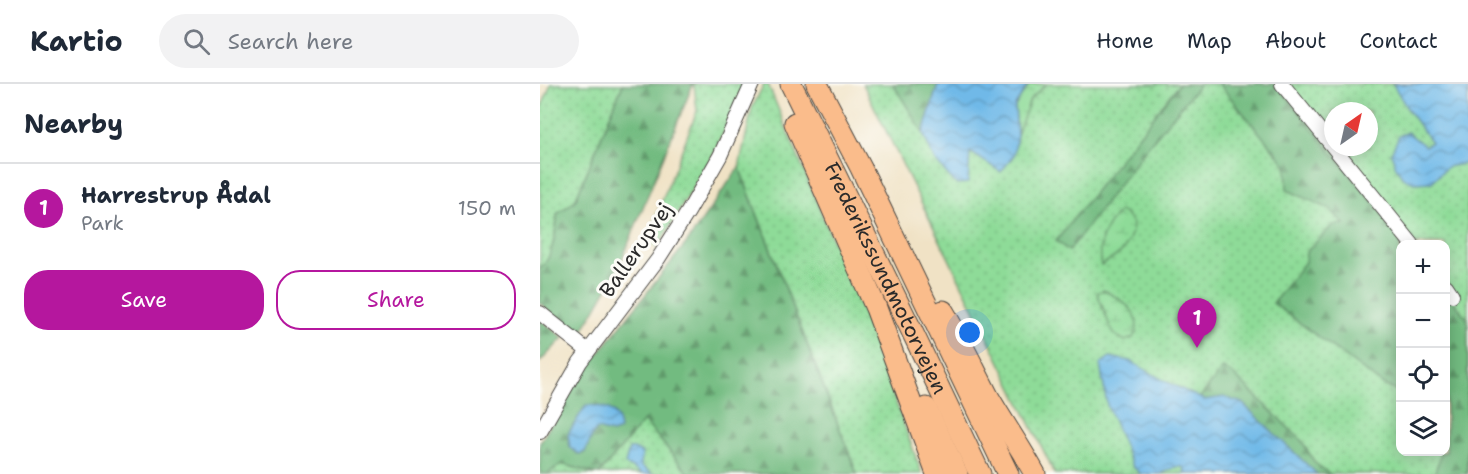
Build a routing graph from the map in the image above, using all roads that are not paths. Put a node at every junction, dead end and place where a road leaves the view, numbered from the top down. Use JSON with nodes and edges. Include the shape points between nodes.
{"nodes":[{"id":1,"x":752,"y":84,"type":"edge"},
{"id":2,"x":778,"y":84,"type":"edge"},
{"id":3,"x":791,"y":84,"type":"edge"},
{"id":4,"x":818,"y":84,"type":"edge"},
{"id":5,"x":1282,"y":84,"type":"edge"},
{"id":6,"x":885,"y":219,"type":"junction"},
{"id":7,"x":1409,"y":240,"type":"edge"},
{"id":8,"x":876,"y":308,"type":"junction"},
{"id":9,"x":540,"y":313,"type":"edge"},
{"id":10,"x":588,"y":351,"type":"junction"},
{"id":11,"x":990,"y":399,"type":"junction"},
{"id":12,"x":540,"y":432,"type":"edge"},
{"id":13,"x":937,"y":474,"type":"edge"},
{"id":14,"x":957,"y":474,"type":"edge"},
{"id":15,"x":980,"y":474,"type":"edge"},
{"id":16,"x":1008,"y":474,"type":"edge"},
{"id":17,"x":1025,"y":474,"type":"edge"},
{"id":18,"x":1035,"y":474,"type":"edge"}],
"edges":[{"from":1,"to":10,"type":"street","name":"Ballerupvej","via":[[720,156],[682,222]]},
{"from":2,"to":8,"type":"highway"},
{"from":3,"to":15,"type":"highway","name":"Frederikssundmotorvejen"},
{"from":4,"to":6,"type":"highway","name":"Frederikssundmotorvejen"},
{"from":5,"to":7,"type":"street"},
{"from":6,"to":11,"type":"highway","via":[[959,337]]},
{"from":6,"to":16,"type":"highway","name":"Frederikssundmotorvejen"},
{"from":8,"to":13,"type":"highway"},
{"from":8,"to":14,"type":"highway"},
{"from":9,"to":10,"type":"street"},
{"from":10,"to":12,"type":"street","name":"Ballerupvej"},
{"from":11,"to":17,"type":"highway"},
{"from":11,"to":18,"type":"highway"}]}
